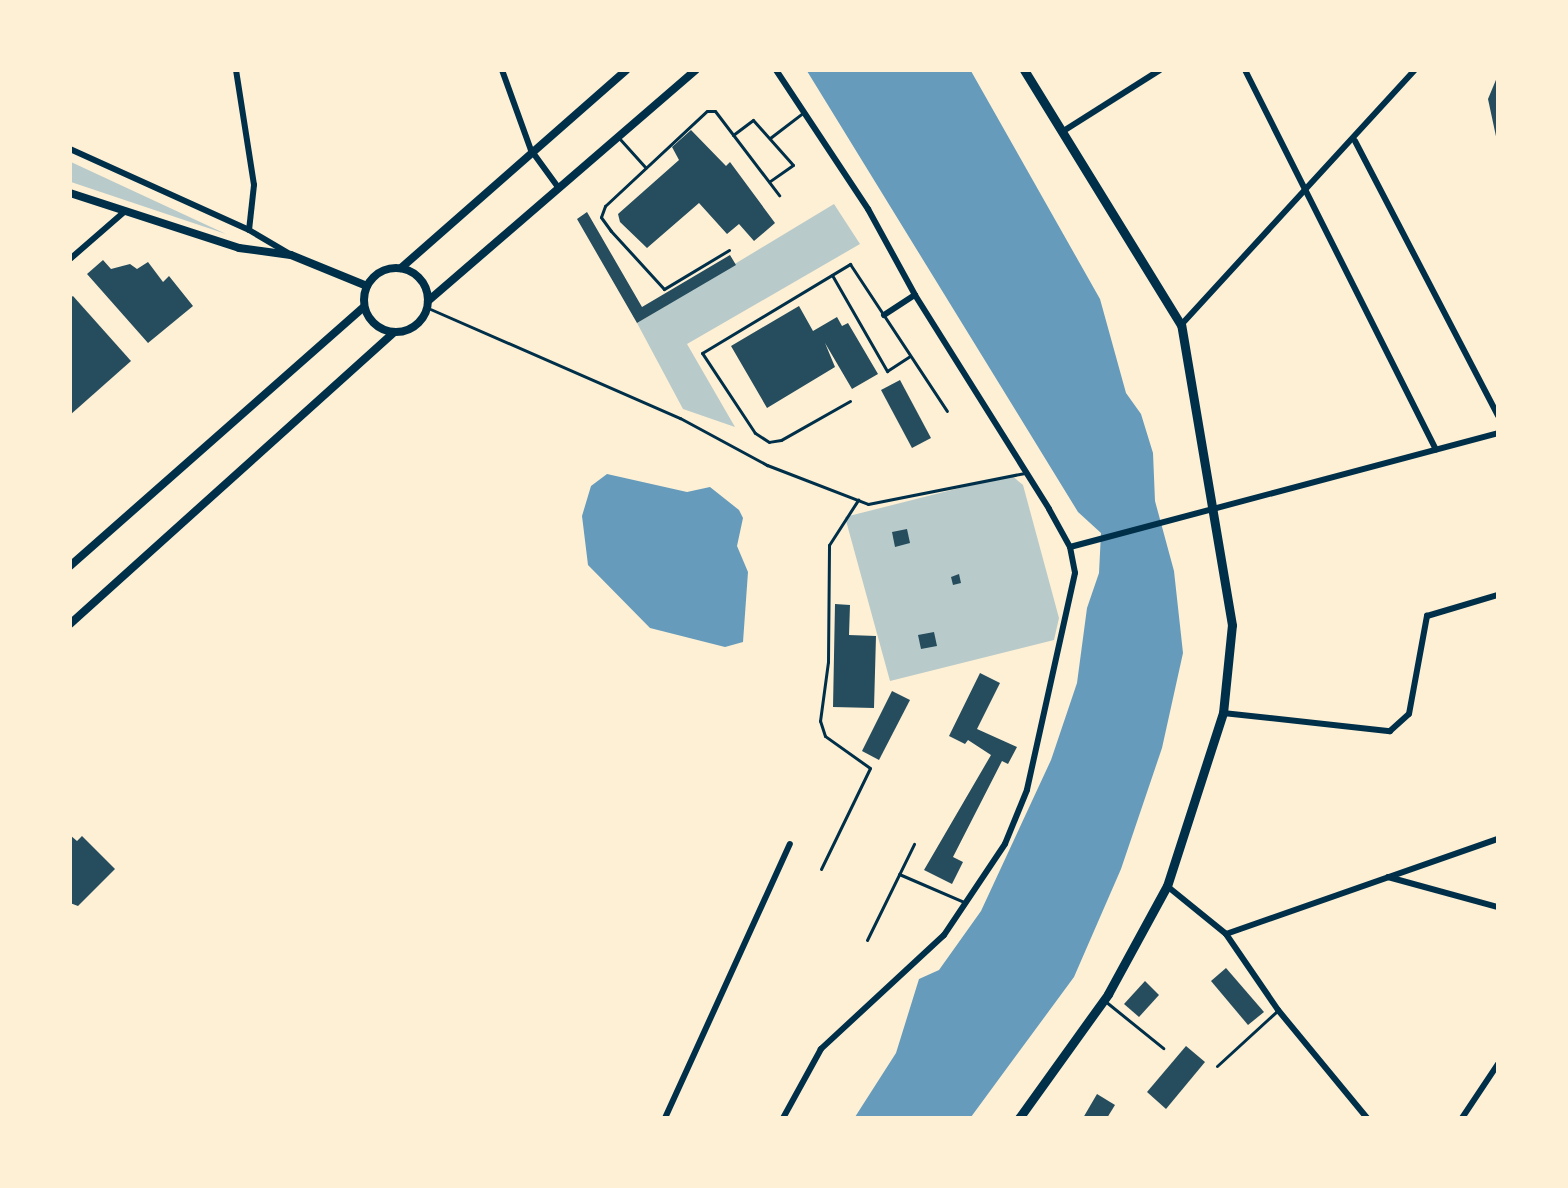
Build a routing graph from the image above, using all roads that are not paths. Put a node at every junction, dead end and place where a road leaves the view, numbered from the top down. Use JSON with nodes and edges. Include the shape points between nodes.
{"nodes":[{"id":1,"x":236,"y":70,"type":"edge"},
{"id":2,"x":502,"y":70,"type":"edge"},
{"id":3,"x":626,"y":70,"type":"edge"},
{"id":4,"x":696,"y":70,"type":"edge"},
{"id":5,"x":776,"y":70,"type":"edge"},
{"id":6,"x":1024,"y":70,"type":"edge"},
{"id":7,"x":1160,"y":70,"type":"edge"},
{"id":8,"x":1245,"y":70,"type":"edge"},
{"id":9,"x":1415,"y":70,"type":"edge"},
{"id":10,"x":804,"y":112,"type":"junction"},
{"id":11,"x":1065,"y":130,"type":"junction"},
{"id":12,"x":617,"y":135,"type":"junction"},
{"id":13,"x":733,"y":135,"type":"junction"},
{"id":14,"x":770,"y":138,"type":"junction"},
{"id":15,"x":1355,"y":141,"type":"junction"},
{"id":16,"x":70,"y":149,"type":"edge"},
{"id":17,"x":531,"y":150,"type":"junction"},
{"id":18,"x":645,"y":168,"type":"junction"},
{"id":19,"x":769,"y":182,"type":"junction"},
{"id":20,"x":558,"y":188,"type":"junction"},
{"id":21,"x":70,"y":193,"type":"edge"},
{"id":22,"x":1305,"y":194,"type":"junction"},
{"id":23,"x":779,"y":195,"type":"dead end"},
{"id":24,"x":124,"y":212,"type":"junction"},
{"id":25,"x":249,"y":230,"type":"junction"},
{"id":26,"x":729,"y":250,"type":"dead end"},
{"id":27,"x":291,"y":255,"type":"junction"},
{"id":28,"x":70,"y":259,"type":"edge"},
{"id":29,"x":402,"y":268,"type":"junction"},
{"id":30,"x":832,"y":275,"type":"junction"},
{"id":31,"x":367,"y":286,"type":"junction"},
{"id":32,"x":915,"y":296,"type":"junction"},
{"id":33,"x":428,"y":305,"type":"junction"},
{"id":34,"x":364,"y":307,"type":"junction"},
{"id":35,"x":884,"y":315,"type":"junction"},
{"id":36,"x":1181,"y":325,"type":"junction"},
{"id":37,"x":393,"y":333,"type":"junction"},
{"id":38,"x":910,"y":356,"type":"junction"},
{"id":39,"x":850,"y":401,"type":"dead end"},
{"id":40,"x":947,"y":411,"type":"dead end"},
{"id":41,"x":1497,"y":416,"type":"edge"},
{"id":42,"x":1497,"y":433,"type":"edge"},
{"id":43,"x":1436,"y":450,"type":"junction"},
{"id":44,"x":1027,"y":472,"type":"junction"},
{"id":45,"x":858,"y":500,"type":"junction"},
{"id":46,"x":1214,"y":509,"type":"junction"},
{"id":47,"x":1070,"y":547,"type":"junction"},
{"id":48,"x":70,"y":566,"type":"edge"},
{"id":49,"x":1497,"y":595,"type":"edge"},
{"id":50,"x":70,"y":624,"type":"edge"},
{"id":51,"x":1223,"y":713,"type":"junction"},
{"id":52,"x":1497,"y":839,"type":"edge"},
{"id":53,"x":790,"y":844,"type":"dead end"},
{"id":54,"x":914,"y":844,"type":"dead end"},
{"id":55,"x":821,"y":869,"type":"dead end"},
{"id":56,"x":899,"y":874,"type":"junction"},
{"id":57,"x":1388,"y":877,"type":"junction"},
{"id":58,"x":1167,"y":886,"type":"junction"},
{"id":59,"x":968,"y":904,"type":"junction"},
{"id":60,"x":1497,"y":907,"type":"edge"},
{"id":61,"x":1226,"y":934,"type":"junction"},
{"id":62,"x":867,"y":940,"type":"dead end"},
{"id":63,"x":1104,"y":1000,"type":"junction"},
{"id":64,"x":1278,"y":1010,"type":"junction"},
{"id":65,"x":1163,"y":1048,"type":"dead end"},
{"id":66,"x":1497,"y":1064,"type":"edge"},
{"id":67,"x":1217,"y":1066,"type":"dead end"},
{"id":68,"x":665,"y":1118,"type":"edge"},
{"id":69,"x":783,"y":1118,"type":"edge"},
{"id":70,"x":1019,"y":1118,"type":"edge"},
{"id":71,"x":1367,"y":1118,"type":"edge"},
{"id":72,"x":1462,"y":1118,"type":"edge"}],
"edges":[{"from":1,"to":25,"type":"street","via":[[254,185]]},
{"from":2,"to":17,"type":"street"},
{"from":3,"to":17,"type":"street"},
{"from":4,"to":12,"type":"street"},
{"from":5,"to":10,"type":"street"},
{"from":6,"to":11,"type":"main road"},
{"from":7,"to":11,"type":"street"},
{"from":8,"to":22,"type":"street"},
{"from":9,"to":15,"type":"street"},
{"from":10,"to":14,"type":"lane"},
{"from":10,"to":32,"type":"street","via":[[868,209]]},
{"from":11,"to":36,"type":"main road"},
{"from":12,"to":18,"type":"lane"},
{"from":12,"to":20,"type":"street"},
{"from":13,"to":14,"type":"lane","via":[[753,120]]},
{"from":13,"to":18,"type":"lane","via":[[715,111],[707,111]]},
{"from":13,"to":19,"type":"lane"},
{"from":14,"to":19,"type":"lane","via":[[793,165]]},
{"from":15,"to":22,"type":"street"},
{"from":15,"to":41,"type":"street"},
{"from":16,"to":25,"type":"street"},
{"from":17,"to":20,"type":"street"},
{"from":17,"to":29,"type":"street"},
{"from":18,"to":26,"type":"lane","via":[[605,206],[601,217],[664,289]]},
{"from":19,"to":23,"type":"lane"},
{"from":20,"to":33,"type":"street"},
{"from":21,"to":24,"type":"street"},
{"from":22,"to":36,"type":"street"},
{"from":22,"to":43,"type":"street"},
{"from":24,"to":27,"type":"street","via":[[239,248]]},
{"from":24,"to":28,"type":"street"},
{"from":25,"to":27,"type":"street"},
{"from":27,"to":31,"type":"street"},
{"from":29,"to":31,"type":"street","via":[[382,270]]},
{"from":29,"to":33,"type":"street","via":[[422,280]]},
{"from":30,"to":35,"type":"lane","via":[[850,264]]},
{"from":30,"to":38,"type":"lane","via":[[887,371]]},
{"from":30,"to":39,"type":"lane","via":[[702,353],[755,433],[769,442]]},
{"from":31,"to":34,"type":"street"},
{"from":32,"to":35,"type":"street"},
{"from":32,"to":44,"type":"street"},
{"from":33,"to":37,"type":"street","via":[[409,330]]},
{"from":33,"to":45,"type":"lane","via":[[648,404],[767,465]]},
{"from":34,"to":37,"type":"street","via":[[370,320]]},
{"from":34,"to":48,"type":"street"},
{"from":35,"to":38,"type":"lane"},
{"from":36,"to":46,"type":"main road"},
{"from":37,"to":50,"type":"street"},
{"from":38,"to":40,"type":"lane"},
{"from":42,"to":43,"type":"street"},
{"from":43,"to":46,"type":"street"},
{"from":44,"to":45,"type":"lane","via":[[891,502]]},
{"from":44,"to":47,"type":"street"},
{"from":45,"to":55,"type":"lane","via":[[829,545],[828,662],[820,721],[825,736],[870,768]]},
{"from":46,"to":47,"type":"street"},
{"from":46,"to":51,"type":"main road","via":[[1232,625]]},
{"from":47,"to":59,"type":"street","via":[[1075,573],[1070,614],[1027,790],[1005,844]]},
{"from":49,"to":51,"type":"street","via":[[1426,616],[1409,714],[1390,731]]},
{"from":51,"to":58,"type":"main road"},
{"from":52,"to":57,"type":"street"},
{"from":53,"to":68,"type":"street"},
{"from":54,"to":56,"type":"lane"},
{"from":56,"to":59,"type":"lane"},
{"from":56,"to":62,"type":"lane"},
{"from":57,"to":60,"type":"street"},
{"from":57,"to":61,"type":"street"},
{"from":58,"to":61,"type":"street"},
{"from":58,"to":63,"type":"main road"},
{"from":59,"to":69,"type":"street","via":[[944,935],[821,1049]]},
{"from":61,"to":64,"type":"street"},
{"from":63,"to":65,"type":"lane"},
{"from":63,"to":70,"type":"main road"},
{"from":64,"to":67,"type":"lane"},
{"from":64,"to":71,"type":"street"},
{"from":66,"to":72,"type":"street"}]}
